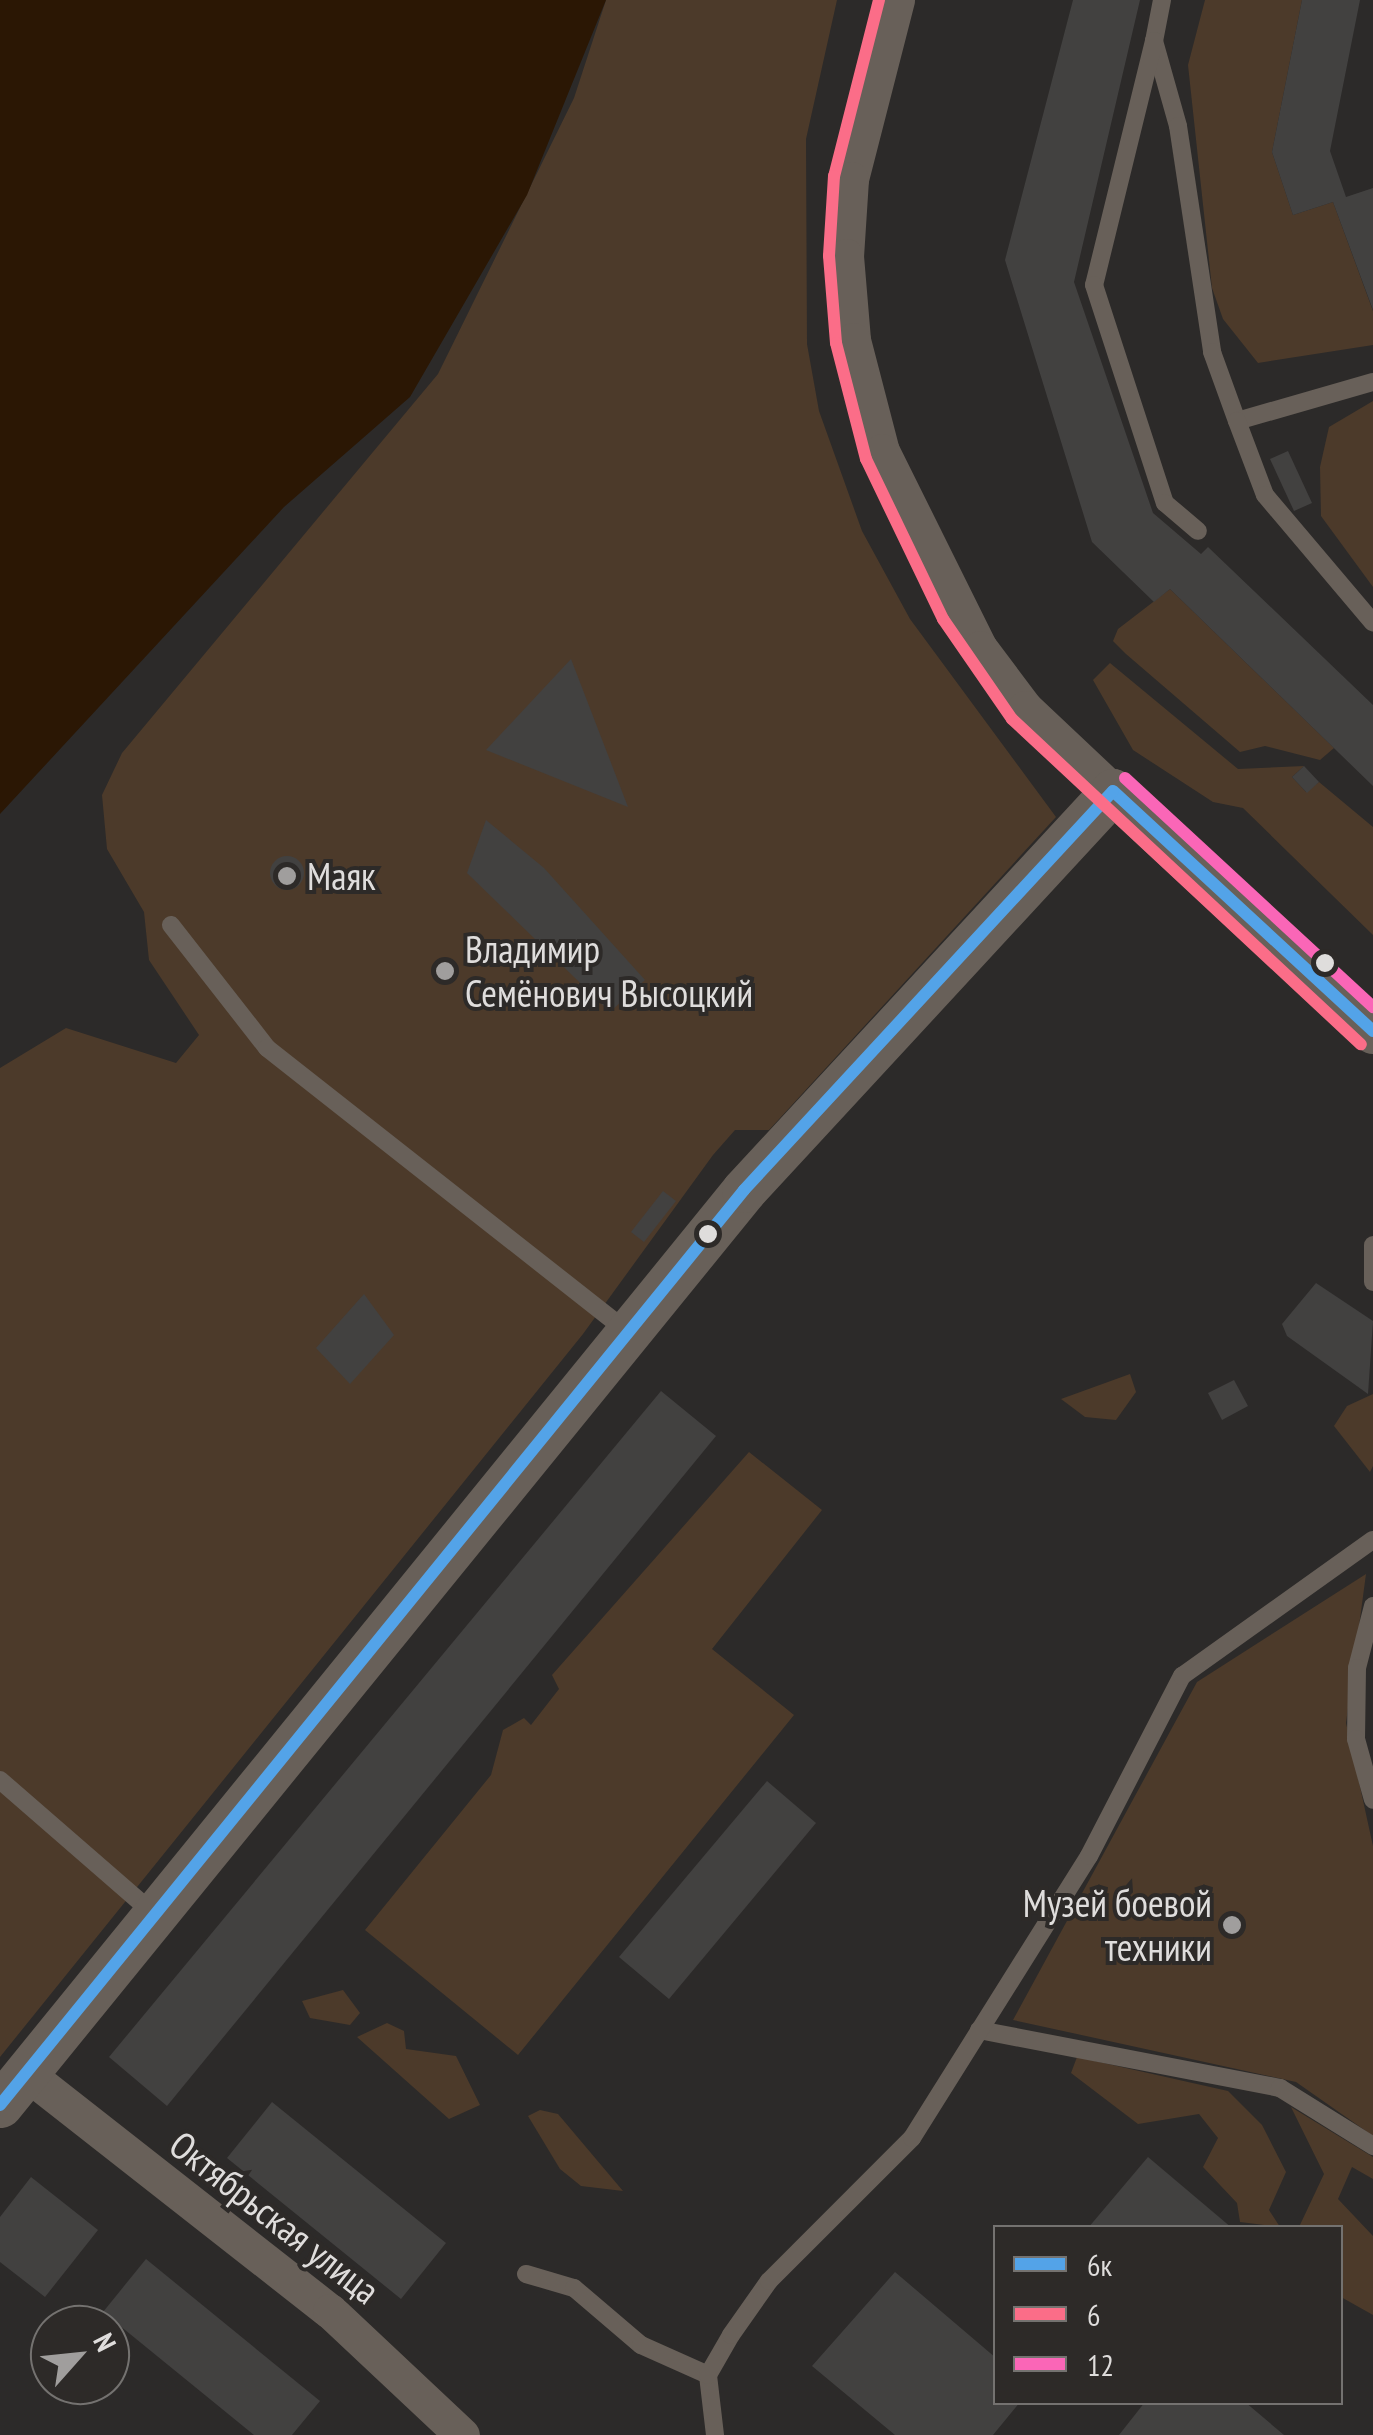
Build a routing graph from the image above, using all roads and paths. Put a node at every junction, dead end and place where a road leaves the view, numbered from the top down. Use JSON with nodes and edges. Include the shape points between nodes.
{"nodes":[{"id":1,"x":896,"y":0,"type":"edge"},
{"id":2,"x":1162,"y":0,"type":"edge"},
{"id":3,"x":1154,"y":41,"type":"junction"},
{"id":4,"x":1373,"y":382,"type":"edge"},
{"id":5,"x":1238,"y":421,"type":"junction"},
{"id":6,"x":1198,"y":532,"type":"dead end"},
{"id":7,"x":1373,"y":623,"type":"edge"},
{"id":8,"x":1113,"y":791,"type":"junction"},
{"id":9,"x":171,"y":925,"type":"dead end"},
{"id":10,"x":1373,"y":1030,"type":"edge"},
{"id":11,"x":1373,"y":1245,"type":"edge"},
{"id":12,"x":1373,"y":1282,"type":"edge"},
{"id":13,"x":627,"y":1330,"type":"junction"},
{"id":14,"x":1373,"y":1540,"type":"edge"},
{"id":15,"x":1373,"y":1606,"type":"edge"},
{"id":16,"x":0,"y":1780,"type":"edge"},
{"id":17,"x":1373,"y":1800,"type":"edge"},
{"id":18,"x":155,"y":1914,"type":"junction"},
{"id":19,"x":979,"y":2030,"type":"junction"},
{"id":20,"x":13,"y":2089,"type":"edge"},
{"id":21,"x":1373,"y":2146,"type":"edge"},
{"id":22,"x":526,"y":2274,"type":"dead end"},
{"id":23,"x":708,"y":2375,"type":"junction"},
{"id":24,"x":462,"y":2435,"type":"edge"},
{"id":25,"x":715,"y":2435,"type":"edge"}],
"edges":[{"from":1,"to":8,"type":"street","via":[[851,179],[846,256],[853,340],[882,451],[980,648],[1025,708]]},
{"from":2,"to":3,"type":"lane"},
{"from":3,"to":5,"type":"lane","via":[[1178,126],[1212,352]]},
{"from":3,"to":6,"type":"lane","via":[[1094,285],[1164,503]]},
{"from":4,"to":5,"type":"lane"},
{"from":5,"to":7,"type":"lane","via":[[1265,495]]},
{"from":8,"to":10,"type":"street"},
{"from":8,"to":13,"type":"street","via":[[805,1121]]},
{"from":9,"to":13,"type":"lane","via":[[267,1048]]},
{"from":11,"to":12,"type":"lane"},
{"from":13,"to":18,"type":"street"},
{"from":14,"to":19,"type":"lane","via":[[1182,1676],[1089,1856]]},
{"from":15,"to":17,"type":"lane","via":[[1356,1668],[1356,1739]]},
{"from":16,"to":18,"type":"lane"},
{"from":18,"to":20,"type":"street"},
{"from":19,"to":21,"type":"lane","via":[[1280,2088]]},
{"from":19,"to":23,"type":"lane","via":[[912,2138],[769,2280]]},
{"from":20,"to":24,"type":"street","name":"Октябрьская улица","via":[[330,2311]]},
{"from":22,"to":23,"type":"lane","via":[[574,2288],[641,2344]]},
{"from":23,"to":25,"type":"lane"}]}
